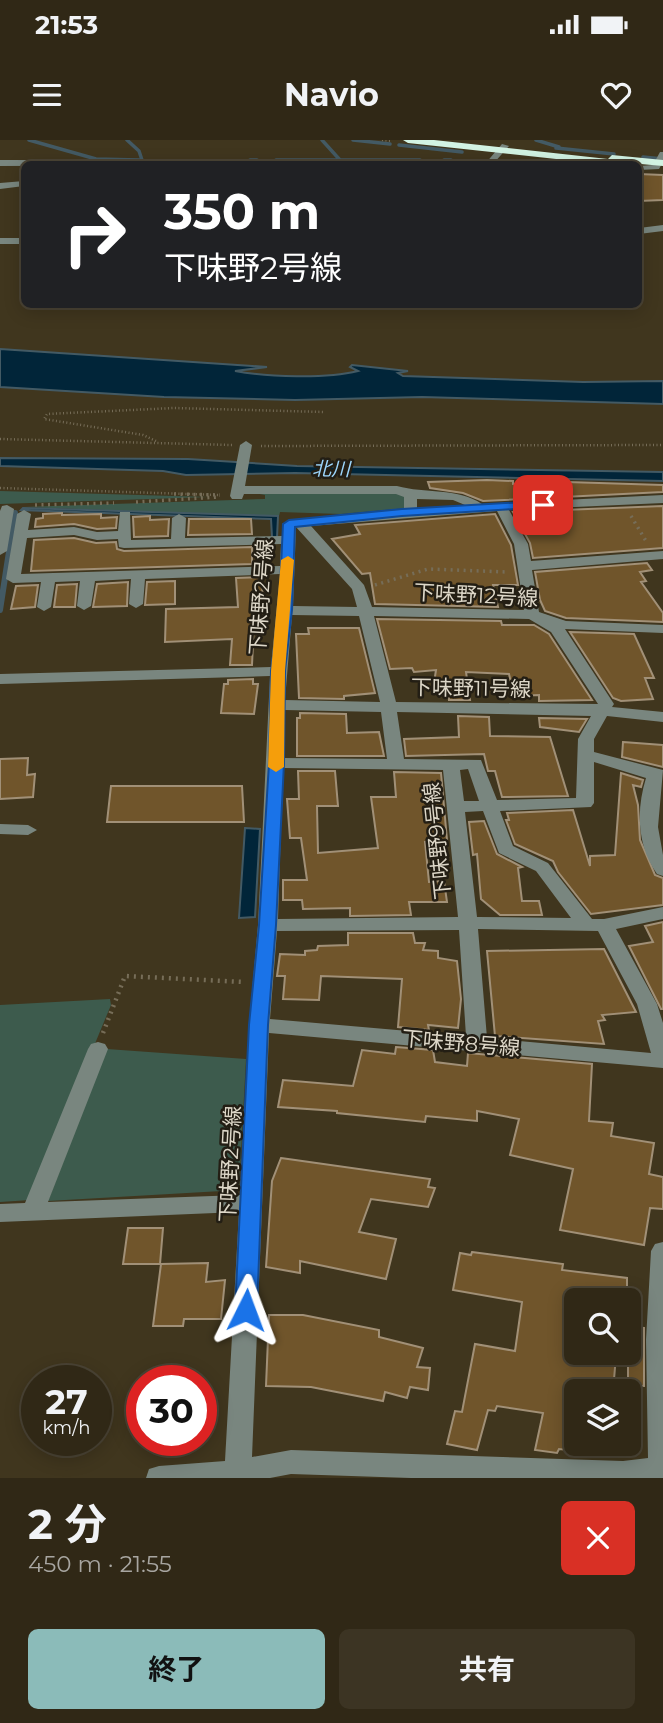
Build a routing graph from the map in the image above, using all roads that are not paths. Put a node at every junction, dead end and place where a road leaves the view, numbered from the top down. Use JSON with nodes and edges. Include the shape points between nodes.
{"nodes":[{"id":1,"x":408,"y":140,"type":"edge"},
{"id":2,"x":453,"y":140,"type":"edge"},
{"id":3,"x":502,"y":149,"type":"junction"},
{"id":4,"x":492,"y":161,"type":"edge"},
{"id":5,"x":600,"y":161,"type":"edge"},
{"id":6,"x":638,"y":161,"type":"edge"},
{"id":7,"x":642,"y":161,"type":"edge"},
{"id":8,"x":0,"y":163,"type":"edge"},
{"id":9,"x":21,"y":163,"type":"edge"},
{"id":10,"x":661,"y":163,"type":"edge"},
{"id":11,"x":642,"y":166,"type":"edge"},
{"id":12,"x":21,"y":184,"type":"edge"},
{"id":13,"x":0,"y":186,"type":"edge"},
{"id":14,"x":663,"y":228,"type":"edge"},
{"id":15,"x":642,"y":232,"type":"edge"},
{"id":16,"x":642,"y":232,"type":"edge"},
{"id":17,"x":663,"y":233,"type":"edge"},
{"id":18,"x":0,"y":241,"type":"edge"},
{"id":19,"x":21,"y":241,"type":"edge"},
{"id":20,"x":0,"y":248,"type":"edge"},
{"id":21,"x":21,"y":248,"type":"edge"},
{"id":22,"x":245,"y":450,"type":"road end"},
{"id":23,"x":663,"y":499,"type":"edge"},
{"id":24,"x":411,"y":503,"type":"junction"},
{"id":25,"x":501,"y":507,"type":"junction"},
{"id":26,"x":7,"y":509,"type":"dead end"},
{"id":27,"x":24,"y":514,"type":"dead end"},
{"id":28,"x":75,"y":515,"type":"dead end"},
{"id":29,"x":125,"y":515,"type":"dead end"},
{"id":30,"x":179,"y":518,"type":"dead end"},
{"id":31,"x":300,"y":522,"type":"junction"},
{"id":32,"x":74,"y":531,"type":"junction"},
{"id":33,"x":21,"y":534,"type":"junction"},
{"id":34,"x":125,"y":535,"type":"junction"},
{"id":35,"x":288,"y":540,"type":"junction"},
{"id":36,"x":178,"y":543,"type":"junction"},
{"id":37,"x":0,"y":551,"type":"edge"},
{"id":38,"x":660,"y":556,"type":"edge"},
{"id":39,"x":525,"y":569,"type":"junction"},
{"id":40,"x":287,"y":570,"type":"junction"},
{"id":41,"x":138,"y":575,"type":"junction"},
{"id":42,"x":88,"y":576,"type":"junction"},
{"id":43,"x":49,"y":578,"type":"junction"},
{"id":44,"x":136,"y":604,"type":"dead end"},
{"id":45,"x":84,"y":606,"type":"dead end"},
{"id":46,"x":44,"y":607,"type":"dead end"},
{"id":47,"x":285,"y":610,"type":"junction"},
{"id":48,"x":365,"y":613,"type":"junction"},
{"id":49,"x":532,"y":615,"type":"junction"},
{"id":50,"x":663,"y":629,"type":"edge"},
{"id":51,"x":278,"y":671,"type":"junction"},
{"id":52,"x":0,"y":679,"type":"edge"},
{"id":53,"x":278,"y":705,"type":"junction"},
{"id":54,"x":387,"y":707,"type":"junction"},
{"id":55,"x":602,"y":711,"type":"junction"},
{"id":56,"x":663,"y":718,"type":"edge"},
{"id":57,"x":586,"y":755,"type":"junction"},
{"id":58,"x":276,"y":763,"type":"junction"},
{"id":59,"x":396,"y":765,"type":"junction"},
{"id":60,"x":452,"y":765,"type":"junction"},
{"id":61,"x":661,"y":776,"type":"edge"},
{"id":62,"x":489,"y":806,"type":"junction"},
{"id":63,"x":455,"y":807,"type":"junction"},
{"id":64,"x":0,"y":829,"type":"edge"},
{"id":65,"x":28,"y":830,"type":"dead end"},
{"id":66,"x":663,"y":870,"type":"edge"},
{"id":67,"x":663,"y":913,"type":"edge"},
{"id":68,"x":468,"y":923,"type":"junction"},
{"id":69,"x":595,"y":924,"type":"junction"},
{"id":70,"x":268,"y":925,"type":"junction"},
{"id":71,"x":259,"y":1025,"type":"junction"},
{"id":72,"x":477,"y":1044,"type":"junction"},
{"id":73,"x":98,"y":1049,"type":"road end"},
{"id":74,"x":663,"y":1058,"type":"edge"},
{"id":75,"x":251,"y":1202,"type":"junction"},
{"id":76,"x":33,"y":1212,"type":"junction"},
{"id":77,"x":0,"y":1213,"type":"edge"},
{"id":78,"x":663,"y":1251,"type":"edge"},
{"id":79,"x":661,"y":1425,"type":"edge"},
{"id":80,"x":238,"y":1475,"type":"edge"},
{"id":81,"x":538,"y":1475,"type":"edge"},
{"id":82,"x":159,"y":1478,"type":"edge"}],
"edges":[{"from":1,"to":3,"type":"highway"},
{"from":2,"to":3,"type":"highway"},
{"from":3,"to":4,"type":"street"},
{"from":3,"to":5,"type":"highway"},
{"from":3,"to":6,"type":"highway"},
{"from":7,"to":10,"type":"highway"},
{"from":8,"to":9,"type":"street"},
{"from":10,"to":11,"type":"highway"},
{"from":12,"to":13,"type":"street"},
{"from":14,"to":15,"type":"street"},
{"from":16,"to":17,"type":"street"},
{"from":18,"to":19,"type":"street"},
{"from":20,"to":21,"type":"street"},
{"from":22,"to":24,"type":"street","via":[[239,489],[397,490]]},
{"from":23,"to":25,"type":"street","name":"下味野2号線"},
{"from":24,"to":25,"type":"street","name":"下味野2号線"},
{"from":24,"to":31,"type":"street","name":"下味野2号線"},
{"from":25,"to":39,"type":"street","via":[[521,544]]},
{"from":26,"to":37,"type":"street"},
{"from":27,"to":33,"type":"street"},
{"from":28,"to":32,"type":"street"},
{"from":29,"to":34,"type":"street"},
{"from":30,"to":36,"type":"street"},
{"from":31,"to":35,"type":"street","name":"下味野2号線","via":[[289,524]]},
{"from":31,"to":48,"type":"street","via":[[359,590]]},
{"from":32,"to":33,"type":"street"},
{"from":32,"to":34,"type":"street"},
{"from":33,"to":43,"type":"street","via":[[13,579]]},
{"from":34,"to":36,"type":"street","via":[[124,544]]},
{"from":35,"to":36,"type":"street"},
{"from":35,"to":40,"type":"street","name":"下味野2号線"},
{"from":38,"to":39,"type":"street"},
{"from":39,"to":49,"type":"street"},
{"from":40,"to":41,"type":"street"},
{"from":40,"to":47,"type":"street","name":"下味野2号線"},
{"from":41,"to":42,"type":"street"},
{"from":41,"to":44,"type":"street"},
{"from":42,"to":43,"type":"street"},
{"from":42,"to":45,"type":"street"},
{"from":43,"to":46,"type":"street"},
{"from":47,"to":48,"type":"street","name":"下味野12号線"},
{"from":47,"to":51,"type":"street","name":"下味野2号線"},
{"from":48,"to":49,"type":"street","name":"下味野12号線"},
{"from":48,"to":54,"type":"street"},
{"from":49,"to":50,"type":"street","name":"下味野12号線","via":[[565,625]]},
{"from":49,"to":55,"type":"street","via":[[556,629],[607,704]]},
{"from":51,"to":52,"type":"street"},
{"from":51,"to":53,"type":"street","name":"下味野2号線"},
{"from":53,"to":54,"type":"street","name":"下味野11号線"},
{"from":53,"to":58,"type":"street","name":"下味野2号線"},
{"from":54,"to":55,"type":"street","name":"下味野11号線"},
{"from":54,"to":59,"type":"street"},
{"from":55,"to":56,"type":"street","name":"下味野11号線"},
{"from":55,"to":57,"type":"street","via":[[586,739]]},
{"from":57,"to":61,"type":"street","via":[[642,767]]},
{"from":57,"to":62,"type":"street","via":[[585,803]]},
{"from":58,"to":59,"type":"street","name":"下味野9号線"},
{"from":58,"to":70,"type":"street","name":"下味野2号線"},
{"from":59,"to":60,"type":"street","name":"下味野9号線"},
{"from":60,"to":62,"type":"street","via":[[475,764]]},
{"from":60,"to":63,"type":"street","name":"下味野9号線"},
{"from":61,"to":66,"type":"street","via":[[654,779],[648,814],[656,863]]},
{"from":62,"to":63,"type":"street"},
{"from":62,"to":69,"type":"street","via":[[505,849],[542,867]]},
{"from":63,"to":68,"type":"street","name":"下味野9号線"},
{"from":64,"to":65,"type":"street"},
{"from":67,"to":69,"type":"street"},
{"from":68,"to":69,"type":"street"},
{"from":68,"to":70,"type":"street"},
{"from":68,"to":72,"type":"street","name":"下味野9号線"},
{"from":69,"to":74,"type":"street","via":[[646,1004]]},
{"from":70,"to":71,"type":"street","name":"下味野2号線"},
{"from":71,"to":72,"type":"street","name":"下味野8号線"},
{"from":71,"to":75,"type":"street","name":"下味野2号線"},
{"from":72,"to":74,"type":"street","name":"下味野8号線"},
{"from":73,"to":76,"type":"street"},
{"from":75,"to":76,"type":"street"},
{"from":75,"to":80,"type":"street","name":"下味野2号線"},
{"from":76,"to":77,"type":"street"},
{"from":78,"to":79,"type":"street"},
{"from":79,"to":81,"type":"street","via":[[662,1469]]},
{"from":80,"to":81,"type":"street","via":[[291,1462]]},
{"from":80,"to":82,"type":"street"}]}
